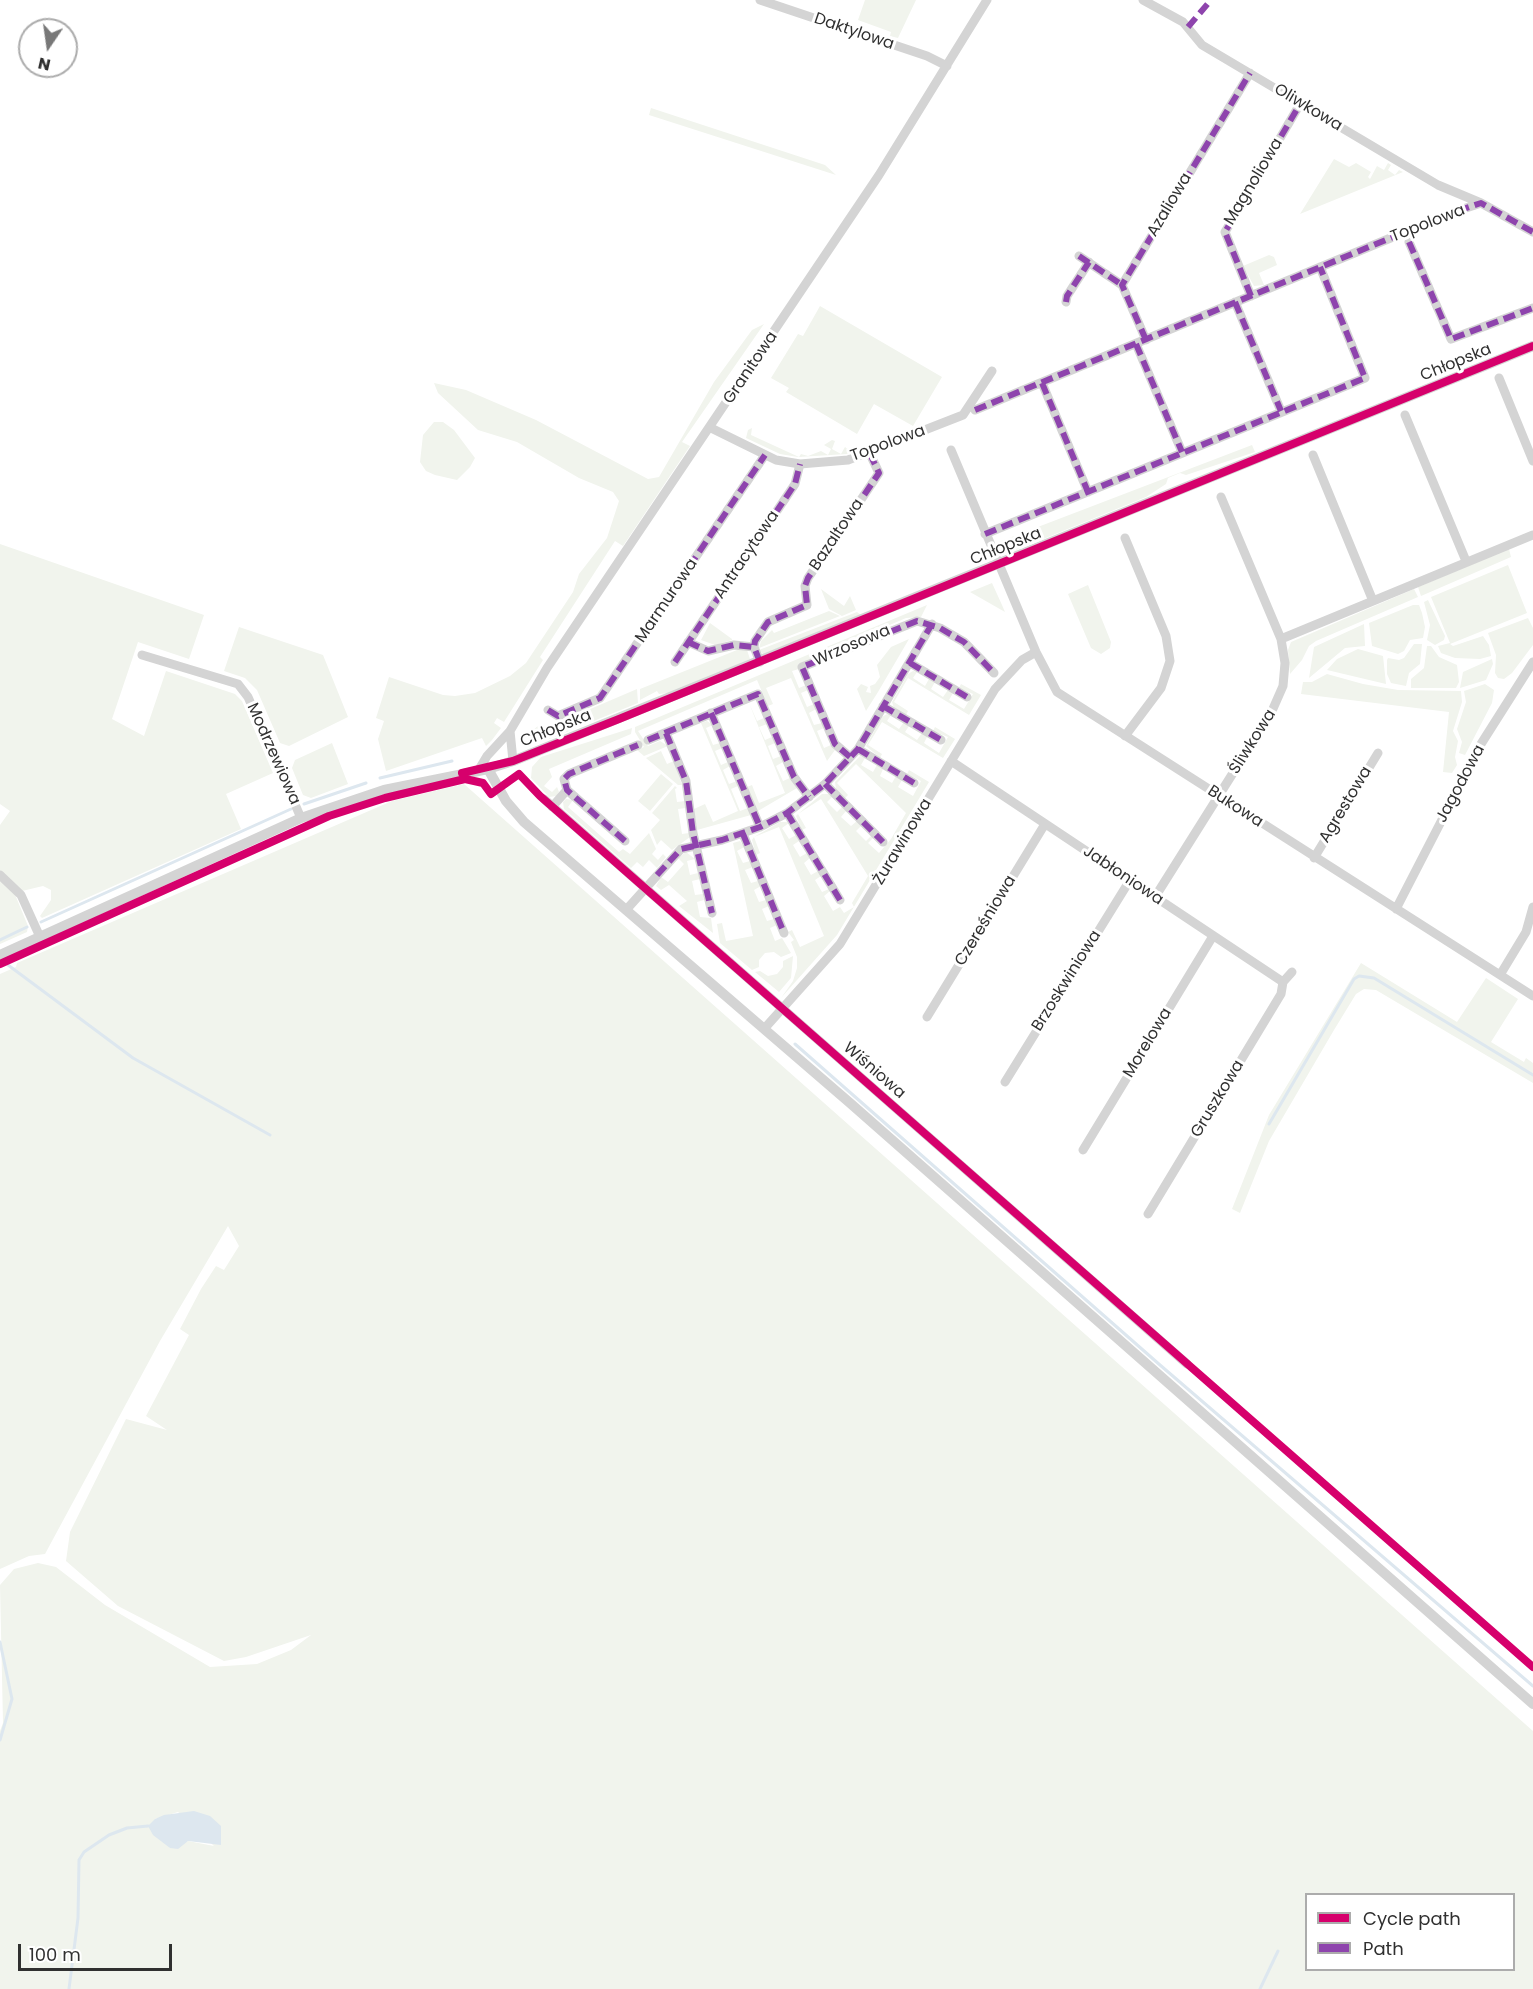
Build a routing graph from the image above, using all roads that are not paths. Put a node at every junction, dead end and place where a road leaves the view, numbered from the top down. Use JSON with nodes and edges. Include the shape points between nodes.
{"nodes":[{"id":1,"x":760,"y":0,"type":"edge"},
{"id":2,"x":987,"y":0,"type":"edge"},
{"id":3,"x":1143,"y":0,"type":"edge"},
{"id":4,"x":947,"y":66,"type":"junction"},
{"id":5,"x":1250,"y":73,"type":"junction"},
{"id":6,"x":1300,"y":104,"type":"junction"},
{"id":7,"x":1482,"y":203,"type":"junction"},
{"id":8,"x":1533,"y":232,"type":"edge"},
{"id":9,"x":1409,"y":242,"type":"dead end"},
{"id":10,"x":1079,"y":256,"type":"dead end"},
{"id":11,"x":1089,"y":262,"type":"junction"},
{"id":12,"x":1320,"y":267,"type":"junction"},
{"id":13,"x":1122,"y":285,"type":"junction"},
{"id":14,"x":1251,"y":296,"type":"junction"},
{"id":15,"x":1066,"y":302,"type":"dead end"},
{"id":16,"x":1235,"y":302,"type":"junction"},
{"id":17,"x":1533,"y":308,"type":"edge"},
{"id":18,"x":1146,"y":340,"type":"junction"},
{"id":19,"x":1136,"y":344,"type":"junction"},
{"id":20,"x":1533,"y":346,"type":"edge"},
{"id":21,"x":992,"y":371,"type":"dead end"},
{"id":22,"x":1498,"y":378,"type":"dead end"},
{"id":23,"x":1042,"y":382,"type":"junction"},
{"id":24,"x":975,"y":410,"type":"dead end"},
{"id":25,"x":1281,"y":411,"type":"junction"},
{"id":26,"x":1405,"y":415,"type":"dead end"},
{"id":27,"x":711,"y":428,"type":"junction"},
{"id":28,"x":951,"y":450,"type":"dead end"},
{"id":29,"x":1182,"y":452,"type":"junction"},
{"id":30,"x":870,"y":454,"type":"junction"},
{"id":31,"x":765,"y":455,"type":"junction"},
{"id":32,"x":1313,"y":455,"type":"dead end"},
{"id":33,"x":1533,"y":461,"type":"edge"},
{"id":34,"x":800,"y":464,"type":"junction"},
{"id":35,"x":1088,"y":492,"type":"junction"},
{"id":36,"x":1221,"y":497,"type":"dead end"},
{"id":37,"x":985,"y":534,"type":"junction"},
{"id":38,"x":1533,"y":535,"type":"edge"},
{"id":39,"x":1125,"y":537,"type":"dead end"},
{"id":40,"x":1466,"y":561,"type":"junction"},
{"id":41,"x":999,"y":565,"type":"junction"},
{"id":42,"x":1373,"y":601,"type":"junction"},
{"id":43,"x":932,"y":624,"type":"junction"},
{"id":44,"x":1281,"y":639,"type":"junction"},
{"id":45,"x":688,"y":642,"type":"junction"},
{"id":46,"x":754,"y":646,"type":"junction"},
{"id":47,"x":1036,"y":652,"type":"junction"},
{"id":48,"x":142,"y":655,"type":"dead end"},
{"id":49,"x":675,"y":662,"type":"dead end"},
{"id":50,"x":760,"y":662,"type":"junction"},
{"id":51,"x":1533,"y":662,"type":"edge"},
{"id":52,"x":909,"y":663,"type":"junction"},
{"id":53,"x":994,"y":673,"type":"dead end"},
{"id":54,"x":968,"y":697,"type":"dead end"},
{"id":55,"x":883,"y":706,"type":"junction"},
{"id":56,"x":548,"y":710,"type":"dead end"},
{"id":57,"x":711,"y":714,"type":"junction"},
{"id":58,"x":510,"y":731,"type":"junction"},
{"id":59,"x":666,"y":733,"type":"junction"},
{"id":60,"x":1125,"y":736,"type":"junction"},
{"id":61,"x":941,"y":740,"type":"dead end"},
{"id":62,"x":648,"y":741,"type":"dead end"},
{"id":63,"x":638,"y":745,"type":"dead end"},
{"id":64,"x":858,"y":749,"type":"junction"},
{"id":65,"x":1378,"y":753,"type":"dead end"},
{"id":66,"x":850,"y":757,"type":"junction"},
{"id":67,"x":513,"y":761,"type":"junction"},
{"id":68,"x":951,"y":761,"type":"junction"},
{"id":69,"x":483,"y":770,"type":"junction"},
{"id":70,"x":914,"y":783,"type":"dead end"},
{"id":71,"x":825,"y":784,"type":"junction"},
{"id":72,"x":567,"y":790,"type":"junction"},
{"id":73,"x":1218,"y":796,"type":"junction"},
{"id":74,"x":809,"y":797,"type":"junction"},
{"id":75,"x":544,"y":799,"type":"dead end"},
{"id":76,"x":552,"y":807,"type":"junction"},
{"id":77,"x":787,"y":813,"type":"junction"},
{"id":78,"x":301,"y":818,"type":"junction"},
{"id":79,"x":1045,"y":824,"type":"junction"},
{"id":80,"x":760,"y":827,"type":"junction"},
{"id":81,"x":742,"y":834,"type":"junction"},
{"id":82,"x":625,"y":841,"type":"dead end"},
{"id":83,"x":883,"y":842,"type":"dead end"},
{"id":84,"x":696,"y":846,"type":"junction"},
{"id":85,"x":1314,"y":858,"type":"junction"},
{"id":86,"x":0,"y":875,"type":"edge"},
{"id":87,"x":1130,"y":880,"type":"junction"},
{"id":88,"x":645,"y":888,"type":"junction"},
{"id":89,"x":1155,"y":897,"type":"junction"},
{"id":90,"x":840,"y":900,"type":"dead end"},
{"id":91,"x":1533,"y":907,"type":"edge"},
{"id":92,"x":1396,"y":909,"type":"junction"},
{"id":93,"x":626,"y":910,"type":"junction"},
{"id":94,"x":712,"y":913,"type":"dead end"},
{"id":95,"x":784,"y":933,"type":"dead end"},
{"id":96,"x":1213,"y":936,"type":"junction"},
{"id":97,"x":40,"y":937,"type":"junction"},
{"id":98,"x":0,"y":955,"type":"edge"},
{"id":99,"x":1292,"y":972,"type":"dead end"},
{"id":100,"x":1500,"y":975,"type":"junction"},
{"id":101,"x":1283,"y":982,"type":"junction"},
{"id":102,"x":1533,"y":996,"type":"edge"},
{"id":103,"x":783,"y":1009,"type":"junction"},
{"id":104,"x":927,"y":1017,"type":"dead end"},
{"id":105,"x":764,"y":1029,"type":"junction"},
{"id":106,"x":1005,"y":1082,"type":"dead end"},
{"id":107,"x":1083,"y":1150,"type":"dead end"},
{"id":108,"x":1148,"y":1214,"type":"dead end"},
{"id":109,"x":1187,"y":1364,"type":"dead end"},
{"id":110,"x":1533,"y":1704,"type":"edge"}],
"edges":[{"from":1,"to":4,"type":"street","name":"Daktylowa"},
{"from":2,"to":4,"type":"street","name":"Granitowa"},
{"from":3,"to":5,"type":"street","name":"Oliwkowa","via":[[1183,22],[1202,45]]},
{"from":4,"to":27,"type":"street","name":"Granitowa"},
{"from":5,"to":6,"type":"street","name":"Oliwkowa"},
{"from":5,"to":13,"type":"street","name":"Azaliowa"},
{"from":6,"to":7,"type":"street","name":"Oliwkowa","via":[[1438,185]]},
{"from":6,"to":14,"type":"street","name":"Magnoliowa","via":[[1225,232]]},
{"from":7,"to":8,"type":"street","name":"Topolowa"},
{"from":7,"to":12,"type":"street","name":"Topolowa"},
{"from":9,"to":17,"type":"street","name":"Topolowa","via":[[1451,339]]},
{"from":10,"to":11,"type":"street"},
{"from":11,"to":13,"type":"street"},
{"from":11,"to":15,"type":"street"},
{"from":12,"to":14,"type":"street","name":"Topolowa"},
{"from":12,"to":25,"type":"street","via":[[1365,378]]},
{"from":13,"to":18,"type":"street"},
{"from":14,"to":16,"type":"street","name":"Topolowa"},
{"from":16,"to":18,"type":"street","name":"Topolowa"},
{"from":16,"to":25,"type":"street"},
{"from":18,"to":19,"type":"street","name":"Topolowa"},
{"from":19,"to":23,"type":"street","name":"Topolowa"},
{"from":19,"to":29,"type":"street"},
{"from":20,"to":41,"type":"street","name":"Chłopska"},
{"from":21,"to":30,"type":"street","name":"Topolowa","via":[[963,415]]},
{"from":22,"to":33,"type":"street"},
{"from":23,"to":24,"type":"street","name":"Topolowa"},
{"from":23,"to":35,"type":"street"},
{"from":25,"to":29,"type":"street"},
{"from":26,"to":40,"type":"street"},
{"from":27,"to":31,"type":"street","name":"Topolowa"},
{"from":27,"to":58,"type":"street","name":"Granitowa","via":[[542,676]]},
{"from":28,"to":37,"type":"street","name":"Bukowa"},
{"from":29,"to":35,"type":"street"},
{"from":30,"to":34,"type":"street","name":"Topolowa"},
{"from":30,"to":46,"type":"street","name":"Bazaltowa","via":[[879,473],[807,581],[807,605],[768,622]]},
{"from":31,"to":34,"type":"street","name":"Topolowa"},
{"from":31,"to":56,"type":"street","name":"Marmurowa","via":[[600,698],[558,716]]},
{"from":32,"to":42,"type":"street"},
{"from":34,"to":45,"type":"street","name":"Antracytowa","via":[[795,484]]},
{"from":35,"to":37,"type":"street"},
{"from":36,"to":44,"type":"street","name":"Śliwkowa"},
{"from":37,"to":41,"type":"street","name":"Bukowa"},
{"from":38,"to":40,"type":"street"},
{"from":39,"to":60,"type":"street","via":[[1166,636],[1170,661],[1161,688]]},
{"from":40,"to":42,"type":"street"},
{"from":41,"to":47,"type":"street","name":"Bukowa"},
{"from":41,"to":50,"type":"street","name":"Chłopska"},
{"from":42,"to":44,"type":"street"},
{"from":43,"to":52,"type":"street"},
{"from":43,"to":53,"type":"street","via":[[964,642]]},
{"from":43,"to":66,"type":"street","name":"Wrzosowa","via":[[917,621],[901,626],[802,667],[835,744]]},
{"from":44,"to":73,"type":"street","name":"Śliwkowa","via":[[1285,669],[1279,698]]},
{"from":45,"to":46,"type":"street","via":[[708,651],[734,645]]},
{"from":45,"to":49,"type":"street","name":"Antracytowa"},
{"from":46,"to":50,"type":"street"},
{"from":47,"to":60,"type":"street","name":"Bukowa","via":[[1057,692]]},
{"from":47,"to":68,"type":"street","name":"Żurawinowa","via":[[1022,660],[995,688]]},
{"from":48,"to":78,"type":"street","name":"Modrzewiowa","via":[[238,684],[248,697]]},
{"from":50,"to":67,"type":"street","name":"Chłopska"},
{"from":51,"to":92,"type":"street","name":"Jagodowa","via":[[1481,744]]},
{"from":52,"to":54,"type":"street"},
{"from":52,"to":55,"type":"street"},
{"from":55,"to":61,"type":"street"},
{"from":55,"to":64,"type":"street"},
{"from":57,"to":59,"type":"street"},
{"from":57,"to":74,"type":"street","via":[[758,694],[794,777]]},
{"from":57,"to":80,"type":"street"},
{"from":58,"to":67,"type":"street"},
{"from":58,"to":69,"type":"street","name":"Granitowa","via":[[487,756]]},
{"from":59,"to":62,"type":"street"},
{"from":59,"to":84,"type":"street","via":[[686,781]]},
{"from":60,"to":73,"type":"street","name":"Bukowa"},
{"from":63,"to":72,"type":"street","via":[[569,774],[563,783]]},
{"from":64,"to":66,"type":"street"},
{"from":64,"to":70,"type":"street"},
{"from":65,"to":85,"type":"street","name":"Agrestowa"},
{"from":66,"to":71,"type":"street"},
{"from":67,"to":69,"type":"street","name":"Chłopska"},
{"from":68,"to":79,"type":"street","name":"Jabłoniowa"},
{"from":68,"to":103,"type":"street","name":"Żurawinowa","via":[[840,944]]},
{"from":69,"to":78,"type":"street","name":"Chłopska","via":[[384,790]]},
{"from":69,"to":93,"type":"street","via":[[524,822]]},
{"from":71,"to":74,"type":"street"},
{"from":71,"to":83,"type":"street"},
{"from":72,"to":76,"type":"street"},
{"from":72,"to":82,"type":"street"},
{"from":73,"to":85,"type":"street","name":"Bukowa"},
{"from":73,"to":89,"type":"street","name":"Śliwkowa"},
{"from":74,"to":77,"type":"street"},
{"from":75,"to":76,"type":"street","name":"Wiśniowa"},
{"from":76,"to":88,"type":"street","name":"Wiśniowa"},
{"from":77,"to":80,"type":"street"},
{"from":77,"to":90,"type":"street"},
{"from":78,"to":97,"type":"street","name":"Chłopska"},
{"from":79,"to":87,"type":"street","name":"Jabłoniowa"},
{"from":79,"to":104,"type":"street","name":"Czereśniowa"},
{"from":80,"to":81,"type":"street"},
{"from":81,"to":84,"type":"street"},
{"from":81,"to":95,"type":"street"},
{"from":84,"to":88,"type":"street","via":[[681,849]]},
{"from":84,"to":94,"type":"street"},
{"from":85,"to":92,"type":"street","name":"Bukowa"},
{"from":86,"to":97,"type":"street","via":[[21,895]]},
{"from":87,"to":89,"type":"street","name":"Jabłoniowa"},
{"from":87,"to":106,"type":"street","name":"Brzoskwiniowa"},
{"from":88,"to":93,"type":"street"},
{"from":88,"to":103,"type":"street","name":"Wiśniowa"},
{"from":89,"to":96,"type":"street","name":"Jabłoniowa"},
{"from":91,"to":100,"type":"street","via":[[1526,932]]},
{"from":92,"to":100,"type":"street","name":"Bukowa"},
{"from":93,"to":105,"type":"street"},
{"from":96,"to":101,"type":"street","name":"Jabłoniowa"},
{"from":96,"to":107,"type":"street","name":"Morelowa"},
{"from":97,"to":98,"type":"street","name":"Chłopska"},
{"from":99,"to":101,"type":"street"},
{"from":100,"to":102,"type":"street","name":"Bukowa"},
{"from":101,"to":108,"type":"street","name":"Gruszkowa","via":[[1281,994]]},
{"from":103,"to":105,"type":"street","name":"Żurawinowa"},
{"from":103,"to":109,"type":"street","name":"Wiśniowa"},
{"from":105,"to":110,"type":"street"}]}
